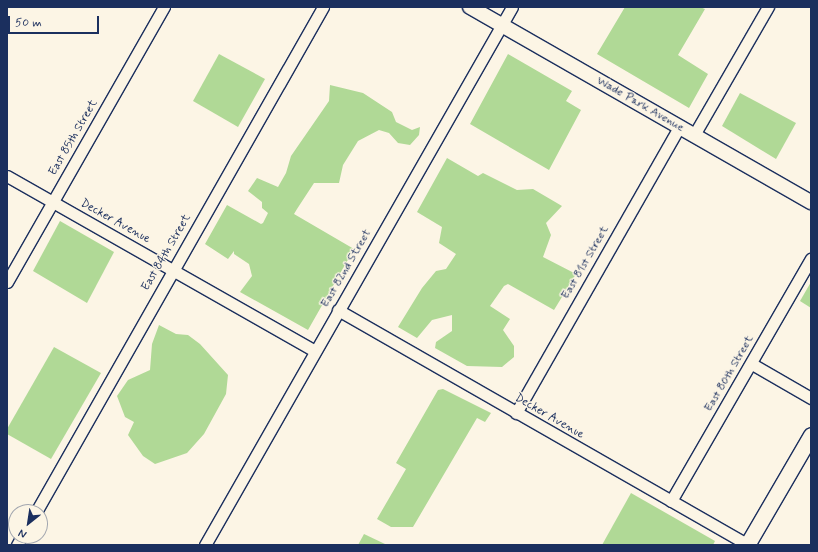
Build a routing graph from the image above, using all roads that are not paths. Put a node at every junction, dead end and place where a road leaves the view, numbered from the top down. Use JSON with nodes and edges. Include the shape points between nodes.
{"nodes":[{"id":1,"x":164,"y":7,"type":"edge"},
{"id":2,"x":323,"y":7,"type":"edge"},
{"id":3,"x":470,"y":7,"type":"edge"},
{"id":4,"x":512,"y":7,"type":"edge"},
{"id":5,"x":768,"y":7,"type":"edge"},
{"id":6,"x":502,"y":25,"type":"junction"},
{"id":7,"x":679,"y":127,"type":"junction"},
{"id":8,"x":694,"y":135,"type":"junction"},
{"id":9,"x":7,"y":176,"type":"edge"},
{"id":10,"x":53,"y":202,"type":"junction"},
{"id":11,"x":811,"y":202,"type":"edge"},
{"id":12,"x":811,"y":258,"type":"edge"},
{"id":13,"x":173,"y":269,"type":"junction"},
{"id":14,"x":7,"y":282,"type":"edge"},
{"id":15,"x":338,"y":310,"type":"junction"},
{"id":16,"x":314,"y":351,"type":"junction"},
{"id":17,"x":752,"y":364,"type":"junction"},
{"id":18,"x":811,"y":398,"type":"edge"},
{"id":19,"x":516,"y":413,"type":"junction"},
{"id":20,"x":811,"y":435,"type":"edge"},
{"id":21,"x":671,"y":501,"type":"junction"},
{"id":22,"x":41,"y":504,"type":"edge"},
{"id":23,"x":205,"y":545,"type":"edge"},
{"id":24,"x":748,"y":545,"type":"edge"}],
"edges":[{"from":1,"to":10,"type":"street","name":"East 85th Street"},
{"from":2,"to":13,"type":"street","name":"East 84th Street"},
{"from":3,"to":6,"type":"street","name":"Wade Park Avenue"},
{"from":4,"to":6,"type":"street","name":"East 82nd Street"},
{"from":5,"to":8,"type":"street"},
{"from":6,"to":7,"type":"street","name":"Wade Park Avenue"},
{"from":6,"to":15,"type":"street","name":"East 82nd Street"},
{"from":7,"to":8,"type":"street","name":"Wade Park Avenue"},
{"from":7,"to":19,"type":"street","name":"East 81st Street"},
{"from":8,"to":11,"type":"street","name":"Wade Park Avenue"},
{"from":9,"to":10,"type":"street","name":"Decker Avenue"},
{"from":10,"to":13,"type":"street","name":"Decker Avenue"},
{"from":10,"to":14,"type":"street","name":"East 85th Street"},
{"from":12,"to":17,"type":"street","name":"East 80th Street"},
{"from":13,"to":16,"type":"street","name":"Decker Avenue"},
{"from":13,"to":22,"type":"street","name":"East 84th Street"},
{"from":15,"to":16,"type":"street","name":"East 82nd Street"},
{"from":15,"to":19,"type":"street","name":"Decker Avenue"},
{"from":16,"to":23,"type":"street","name":"East 82nd Street"},
{"from":17,"to":18,"type":"street"},
{"from":17,"to":21,"type":"street","name":"East 80th Street"},
{"from":19,"to":21,"type":"street","name":"Decker Avenue"},
{"from":20,"to":24,"type":"main road"},
{"from":21,"to":24,"type":"street","name":"Decker Avenue"}]}
